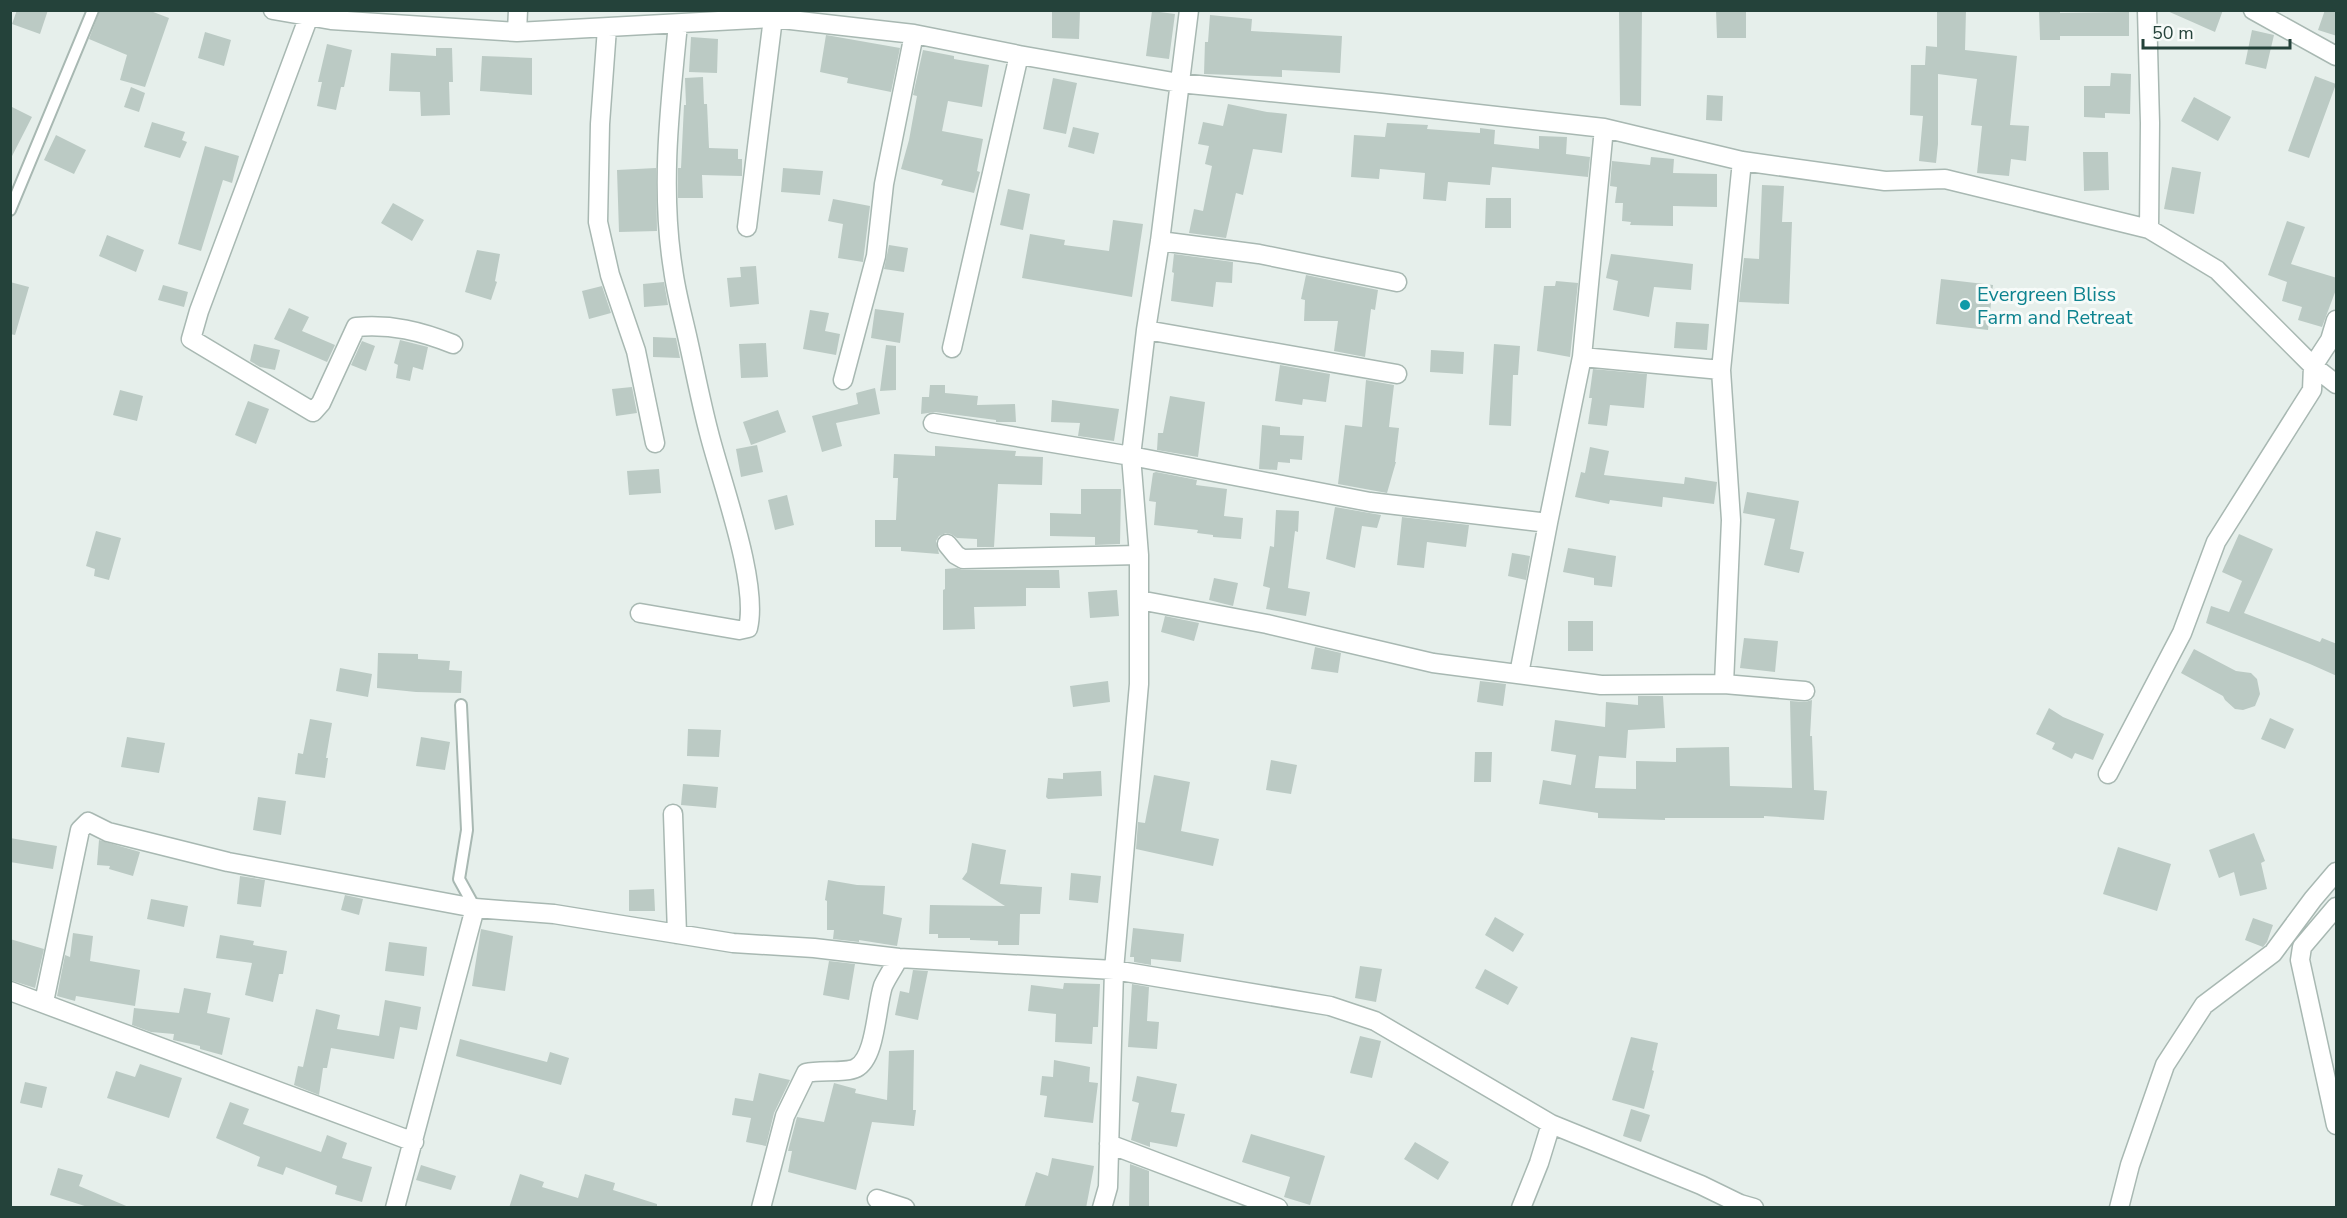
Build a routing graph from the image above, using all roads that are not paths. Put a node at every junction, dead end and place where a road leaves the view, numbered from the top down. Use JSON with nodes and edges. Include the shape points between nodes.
{"nodes":[{"id":1,"x":93,"y":10,"type":"edge"},
{"id":2,"x":273,"y":10,"type":"edge"},
{"id":3,"x":518,"y":10,"type":"edge"},
{"id":4,"x":1190,"y":10,"type":"edge"},
{"id":5,"x":2147,"y":10,"type":"edge"},
{"id":6,"x":2253,"y":10,"type":"edge"},
{"id":7,"x":309,"y":16,"type":"junction"},
{"id":8,"x":773,"y":18,"type":"junction"},
{"id":9,"x":445,"y":19,"type":"edge"},
{"id":10,"x":616,"y":22,"type":"edge"},
{"id":11,"x":678,"y":24,"type":"junction"},
{"id":12,"x":517,"y":32,"type":"junction"},
{"id":13,"x":914,"y":34,"type":"junction"},
{"id":14,"x":1019,"y":56,"type":"junction"},
{"id":15,"x":2337,"y":56,"type":"edge"},
{"id":16,"x":1179,"y":83,"type":"junction"},
{"id":17,"x":1604,"y":128,"type":"junction"},
{"id":18,"x":1742,"y":160,"type":"junction"},
{"id":19,"x":10,"y":210,"type":"edge"},
{"id":20,"x":747,"y":227,"type":"dead end"},
{"id":21,"x":2149,"y":229,"type":"junction"},
{"id":22,"x":1160,"y":242,"type":"junction"},
{"id":23,"x":1397,"y":282,"type":"dead end"},
{"id":24,"x":2337,"y":320,"type":"edge"},
{"id":25,"x":1146,"y":330,"type":"junction"},
{"id":26,"x":453,"y":345,"type":"dead end"},
{"id":27,"x":952,"y":348,"type":"dead end"},
{"id":28,"x":1582,"y":357,"type":"junction"},
{"id":29,"x":2313,"y":366,"type":"junction"},
{"id":30,"x":1721,"y":370,"type":"junction"},
{"id":31,"x":1397,"y":374,"type":"dead end"},
{"id":32,"x":843,"y":380,"type":"dead end"},
{"id":33,"x":2337,"y":384,"type":"edge"},
{"id":34,"x":933,"y":423,"type":"dead end"},
{"id":35,"x":655,"y":442,"type":"dead end"},
{"id":36,"x":1131,"y":456,"type":"junction"},
{"id":37,"x":1548,"y":523,"type":"junction"},
{"id":38,"x":947,"y":544,"type":"dead end"},
{"id":39,"x":1139,"y":555,"type":"junction"},
{"id":40,"x":1139,"y":600,"type":"junction"},
{"id":41,"x":640,"y":613,"type":"dead end"},
{"id":42,"x":1520,"y":674,"type":"junction"},
{"id":43,"x":1724,"y":684,"type":"junction"},
{"id":44,"x":1805,"y":691,"type":"dead end"},
{"id":45,"x":461,"y":705,"type":"dead end"},
{"id":46,"x":2108,"y":774,"type":"dead end"},
{"id":47,"x":674,"y":814,"type":"dead end"},
{"id":48,"x":2337,"y":872,"type":"edge"},
{"id":49,"x":2337,"y":907,"type":"edge"},
{"id":50,"x":476,"y":908,"type":"junction"},
{"id":51,"x":677,"y":934,"type":"junction"},
{"id":52,"x":899,"y":958,"type":"junction"},
{"id":53,"x":1114,"y":970,"type":"junction"},
{"id":54,"x":10,"y":991,"type":"edge"},
{"id":55,"x":44,"y":1002,"type":"junction"},
{"id":56,"x":1551,"y":1124,"type":"junction"},
{"id":57,"x":2337,"y":1125,"type":"edge"},
{"id":58,"x":414,"y":1142,"type":"junction"},
{"id":59,"x":1109,"y":1144,"type":"junction"},
{"id":60,"x":878,"y":1199,"type":"dead end"},
{"id":61,"x":395,"y":1208,"type":"edge"},
{"id":62,"x":761,"y":1208,"type":"edge"},
{"id":63,"x":905,"y":1208,"type":"edge"},
{"id":64,"x":1102,"y":1208,"type":"edge"},
{"id":65,"x":1278,"y":1208,"type":"edge"},
{"id":66,"x":1521,"y":1208,"type":"edge"},
{"id":67,"x":1754,"y":1208,"type":"edge"},
{"id":68,"x":2119,"y":1208,"type":"edge"}],
"edges":[{"from":1,"to":19,"type":"lane"},
{"from":2,"to":7,"type":"street"},
{"from":3,"to":12,"type":"street"},
{"from":4,"to":16,"type":"street"},
{"from":5,"to":21,"type":"street"},
{"from":6,"to":15,"type":"street"},
{"from":7,"to":9,"type":"street"},
{"from":7,"to":26,"type":"street","via":[[191,339],[313,412],[321,403],[356,327],[378,325],[422,332]]},
{"from":8,"to":11,"type":"street"},
{"from":8,"to":13,"type":"street"},
{"from":8,"to":20,"type":"street"},
{"from":9,"to":12,"type":"street"},
{"from":10,"to":11,"type":"street"},
{"from":10,"to":12,"type":"street"},
{"from":10,"to":35,"type":"street","via":[[600,124],[598,222],[610,275],[636,351]]},
{"from":11,"to":41,"type":"street","via":[[667,162],[673,270],[709,432],[742,555],[752,613],[748,628],[739,630]]},
{"from":13,"to":14,"type":"street"},
{"from":13,"to":32,"type":"street","via":[[884,184],[876,255]]},
{"from":14,"to":16,"type":"street"},
{"from":14,"to":27,"type":"street"},
{"from":16,"to":17,"type":"street"},
{"from":16,"to":22,"type":"street"},
{"from":17,"to":18,"type":"street"},
{"from":17,"to":28,"type":"street"},
{"from":18,"to":21,"type":"street","via":[[1885,181],[1945,179]]},
{"from":18,"to":30,"type":"street"},
{"from":21,"to":29,"type":"street","via":[[2217,270]]},
{"from":22,"to":23,"type":"street","via":[[1258,254]]},
{"from":22,"to":25,"type":"street"},
{"from":24,"to":29,"type":"street","via":[[2330,340]]},
{"from":25,"to":31,"type":"street"},
{"from":25,"to":36,"type":"street"},
{"from":28,"to":30,"type":"street"},
{"from":28,"to":37,"type":"street"},
{"from":29,"to":33,"type":"street"},
{"from":29,"to":46,"type":"street","via":[[2312,390],[2216,542],[2182,633]]},
{"from":30,"to":43,"type":"street","via":[[1731,520]]},
{"from":34,"to":36,"type":"street"},
{"from":36,"to":37,"type":"street","via":[[1370,502]]},
{"from":36,"to":39,"type":"street"},
{"from":37,"to":42,"type":"street"},
{"from":38,"to":39,"type":"street","via":[[963,559]]},
{"from":39,"to":40,"type":"street"},
{"from":40,"to":42,"type":"street","via":[[1267,624],[1433,663]]},
{"from":40,"to":53,"type":"street","via":[[1139,684]]},
{"from":42,"to":43,"type":"street","via":[[1601,685]]},
{"from":43,"to":44,"type":"street"},
{"from":45,"to":50,"type":"lane","via":[[467,830],[459,879]]},
{"from":47,"to":51,"type":"street"},
{"from":48,"to":68,"type":"street","via":[[2273,952],[2204,1005],[2165,1065]]},
{"from":49,"to":57,"type":"street","via":[[2302,947],[2300,960]]},
{"from":50,"to":51,"type":"street","via":[[554,914]]},
{"from":50,"to":55,"type":"street","via":[[228,862],[108,832],[88,822],[80,830]]},
{"from":50,"to":58,"type":"street"},
{"from":51,"to":52,"type":"street"},
{"from":52,"to":53,"type":"street"},
{"from":52,"to":62,"type":"street","via":[[884,986],[869,1055],[859,1067],[849,1071],[806,1073],[784,1116]]},
{"from":53,"to":56,"type":"street","via":[[1329,1006],[1375,1021]]},
{"from":53,"to":59,"type":"street"},
{"from":54,"to":55,"type":"street"},
{"from":55,"to":58,"type":"street"},
{"from":56,"to":66,"type":"street"},
{"from":56,"to":67,"type":"street"},
{"from":58,"to":61,"type":"street"},
{"from":59,"to":64,"type":"street","via":[[1108,1187]]},
{"from":59,"to":65,"type":"street"},
{"from":60,"to":63,"type":"street"}]}
